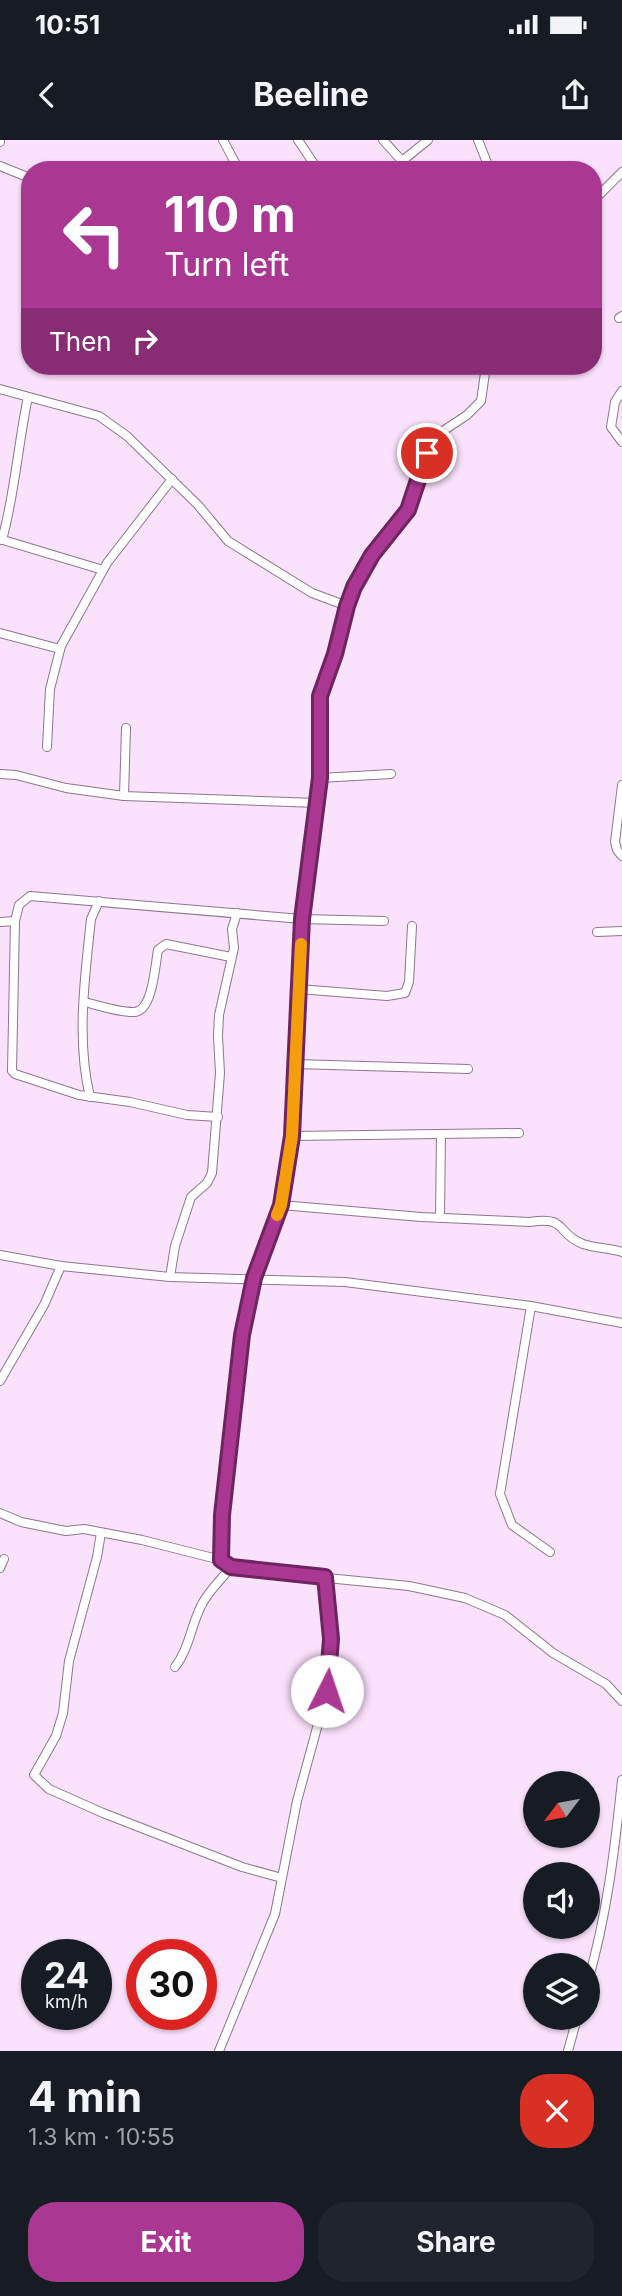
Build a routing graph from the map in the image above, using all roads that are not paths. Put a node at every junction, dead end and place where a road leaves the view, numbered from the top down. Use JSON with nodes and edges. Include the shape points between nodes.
{"nodes":[{"id":1,"x":223,"y":140,"type":"edge"},
{"id":2,"x":298,"y":140,"type":"edge"},
{"id":3,"x":383,"y":140,"type":"edge"},
{"id":4,"x":428,"y":140,"type":"edge"},
{"id":5,"x":478,"y":140,"type":"edge"},
{"id":6,"x":234,"y":161,"type":"edge"},
{"id":7,"x":312,"y":161,"type":"edge"},
{"id":8,"x":400,"y":161,"type":"edge"},
{"id":9,"x":407,"y":161,"type":"edge"},
{"id":10,"x":486,"y":161,"type":"edge"},
{"id":11,"x":0,"y":166,"type":"edge"},
{"id":12,"x":622,"y":172,"type":"edge"},
{"id":13,"x":21,"y":174,"type":"edge"},
{"id":14,"x":602,"y":192,"type":"edge"},
{"id":15,"x":485,"y":375,"type":"edge"},
{"id":16,"x":0,"y":389,"type":"edge"},
{"id":17,"x":622,"y":391,"type":"edge"},
{"id":18,"x":28,"y":397,"type":"junction"},
{"id":19,"x":622,"y":442,"type":"edge"},
{"id":20,"x":172,"y":479,"type":"junction"},
{"id":21,"x":1,"y":539,"type":"edge"},
{"id":22,"x":103,"y":569,"type":"junction"},
{"id":23,"x":347,"y":606,"type":"junction"},
{"id":24,"x":0,"y":634,"type":"edge"},
{"id":25,"x":60,"y":649,"type":"junction"},
{"id":26,"x":126,"y":728,"type":"dead end"},
{"id":27,"x":47,"y":747,"type":"dead end"},
{"id":28,"x":0,"y":774,"type":"edge"},
{"id":29,"x":390,"y":774,"type":"dead end"},
{"id":30,"x":320,"y":778,"type":"junction"},
{"id":31,"x":622,"y":785,"type":"edge"},
{"id":32,"x":124,"y":796,"type":"junction"},
{"id":33,"x":317,"y":803,"type":"junction"},
{"id":34,"x":622,"y":856,"type":"edge"},
{"id":35,"x":99,"y":901,"type":"junction"},
{"id":36,"x":237,"y":914,"type":"junction"},
{"id":37,"x":302,"y":919,"type":"junction"},
{"id":38,"x":15,"y":921,"type":"junction"},
{"id":39,"x":384,"y":921,"type":"dead end"},
{"id":40,"x":0,"y":922,"type":"edge"},
{"id":41,"x":412,"y":926,"type":"dead end"},
{"id":42,"x":622,"y":931,"type":"edge"},
{"id":43,"x":597,"y":932,"type":"dead end"},
{"id":44,"x":232,"y":957,"type":"junction"},
{"id":45,"x":299,"y":989,"type":"junction"},
{"id":46,"x":85,"y":1003,"type":"junction"},
{"id":47,"x":295,"y":1064,"type":"junction"},
{"id":48,"x":468,"y":1069,"type":"dead end"},
{"id":49,"x":90,"y":1097,"type":"junction"},
{"id":50,"x":218,"y":1117,"type":"junction"},
{"id":51,"x":519,"y":1133,"type":"dead end"},
{"id":52,"x":441,"y":1134,"type":"junction"},
{"id":53,"x":292,"y":1136,"type":"junction"},
{"id":54,"x":281,"y":1205,"type":"junction"},
{"id":55,"x":440,"y":1217,"type":"junction"},
{"id":56,"x":622,"y":1252,"type":"edge"},
{"id":57,"x":0,"y":1255,"type":"edge"},
{"id":58,"x":61,"y":1266,"type":"junction"},
{"id":59,"x":170,"y":1277,"type":"junction"},
{"id":60,"x":254,"y":1278,"type":"junction"},
{"id":61,"x":531,"y":1306,"type":"junction"},
{"id":62,"x":622,"y":1323,"type":"edge"},
{"id":63,"x":0,"y":1381,"type":"edge"},
{"id":64,"x":0,"y":1513,"type":"edge"},
{"id":65,"x":101,"y":1532,"type":"junction"},
{"id":66,"x":550,"y":1552,"type":"dead end"},
{"id":67,"x":4,"y":1559,"type":"dead end"},
{"id":68,"x":221,"y":1560,"type":"junction"},
{"id":69,"x":231,"y":1567,"type":"junction"},
{"id":70,"x":0,"y":1568,"type":"edge"},
{"id":71,"x":325,"y":1577,"type":"junction"},
{"id":72,"x":175,"y":1667,"type":"dead end"},
{"id":73,"x":622,"y":1701,"type":"edge"},
{"id":74,"x":622,"y":1780,"type":"edge"},
{"id":75,"x":612,"y":1870,"type":"junction"},
{"id":76,"x":622,"y":1872,"type":"edge"},
{"id":77,"x":282,"y":1878,"type":"junction"},
{"id":78,"x":596,"y":1953,"type":"edge"},
{"id":79,"x":574,"y":2030,"type":"edge"},
{"id":80,"x":219,"y":2051,"type":"edge"},
{"id":81,"x":568,"y":2051,"type":"edge"}],
"edges":[{"from":1,"to":6,"type":"street"},
{"from":2,"to":7,"type":"street"},
{"from":3,"to":8,"type":"street"},
{"from":4,"to":9,"type":"street"},
{"from":5,"to":10,"type":"street"},
{"from":11,"to":13,"type":"street"},
{"from":12,"to":14,"type":"street"},
{"from":15,"to":23,"type":"street","via":[[481,401],[432,442],[408,510],[372,555]]},
{"from":16,"to":18,"type":"street"},
{"from":17,"to":19,"type":"street","via":[[611,427]]},
{"from":18,"to":20,"type":"street","via":[[99,416]]},
{"from":18,"to":21,"type":"street","via":[[11,507]]},
{"from":20,"to":22,"type":"street"},
{"from":20,"to":23,"type":"street","via":[[228,541],[312,593]]},
{"from":21,"to":22,"type":"street"},
{"from":22,"to":25,"type":"street"},
{"from":23,"to":30,"type":"street","via":[[320,696]]},
{"from":24,"to":25,"type":"street"},
{"from":25,"to":27,"type":"street","via":[[51,689]]},
{"from":26,"to":32,"type":"street"},
{"from":28,"to":32,"type":"street"},
{"from":29,"to":30,"type":"street"},
{"from":30,"to":33,"type":"street"},
{"from":31,"to":34,"type":"street","via":[[615,842]]},
{"from":32,"to":33,"type":"street"},
{"from":33,"to":37,"type":"street"},
{"from":35,"to":36,"type":"street"},
{"from":35,"to":38,"type":"street","via":[[30,896],[19,905]]},
{"from":35,"to":46,"type":"street","via":[[91,919]]},
{"from":36,"to":37,"type":"street"},
{"from":36,"to":44,"type":"street"},
{"from":37,"to":39,"type":"street"},
{"from":37,"to":45,"type":"street"},
{"from":38,"to":40,"type":"street"},
{"from":38,"to":49,"type":"street","via":[[12,1071]]},
{"from":41,"to":45,"type":"street","via":[[405,993],[387,996]]},
{"from":42,"to":43,"type":"street"},
{"from":44,"to":46,"type":"street","via":[[166,944],[158,950],[142,1009],[134,1012]]},
{"from":44,"to":50,"type":"street","via":[[219,1015]]},
{"from":45,"to":47,"type":"street"},
{"from":46,"to":49,"type":"street","via":[[83,1069]]},
{"from":47,"to":48,"type":"street"},
{"from":47,"to":53,"type":"street"},
{"from":49,"to":50,"type":"street"},
{"from":50,"to":59,"type":"street","via":[[212,1172],[191,1197]]},
{"from":51,"to":52,"type":"street"},
{"from":52,"to":53,"type":"street"},
{"from":52,"to":55,"type":"street"},
{"from":53,"to":54,"type":"street"},
{"from":54,"to":55,"type":"street"},
{"from":54,"to":60,"type":"street"},
{"from":55,"to":56,"type":"street","via":[[547,1219],[584,1245]]},
{"from":57,"to":58,"type":"street"},
{"from":58,"to":59,"type":"street"},
{"from":58,"to":63,"type":"street","via":[[35,1323]]},
{"from":59,"to":60,"type":"street"},
{"from":60,"to":61,"type":"street","via":[[345,1282]]},
{"from":60,"to":68,"type":"street","via":[[242,1335]]},
{"from":61,"to":62,"type":"street"},
{"from":61,"to":66,"type":"street","via":[[500,1494],[512,1525]]},
{"from":64,"to":65,"type":"street","via":[[56,1530]]},
{"from":65,"to":68,"type":"street"},
{"from":65,"to":77,"type":"street","via":[[69,1661],[63,1713],[34,1775],[49,1789],[103,1813]]},
{"from":67,"to":70,"type":"street"},
{"from":68,"to":69,"type":"street"},
{"from":69,"to":71,"type":"street"},
{"from":69,"to":72,"type":"street","via":[[208,1592],[184,1656]]},
{"from":71,"to":73,"type":"street","via":[[438,1591],[486,1606],[606,1684]]},
{"from":71,"to":77,"type":"street","via":[[331,1639],[327,1691]]},
{"from":74,"to":75,"type":"street"},
{"from":75,"to":76,"type":"street"},
{"from":75,"to":78,"type":"street"},
{"from":77,"to":80,"type":"street","via":[[275,1914]]},
{"from":79,"to":81,"type":"street"}]}
